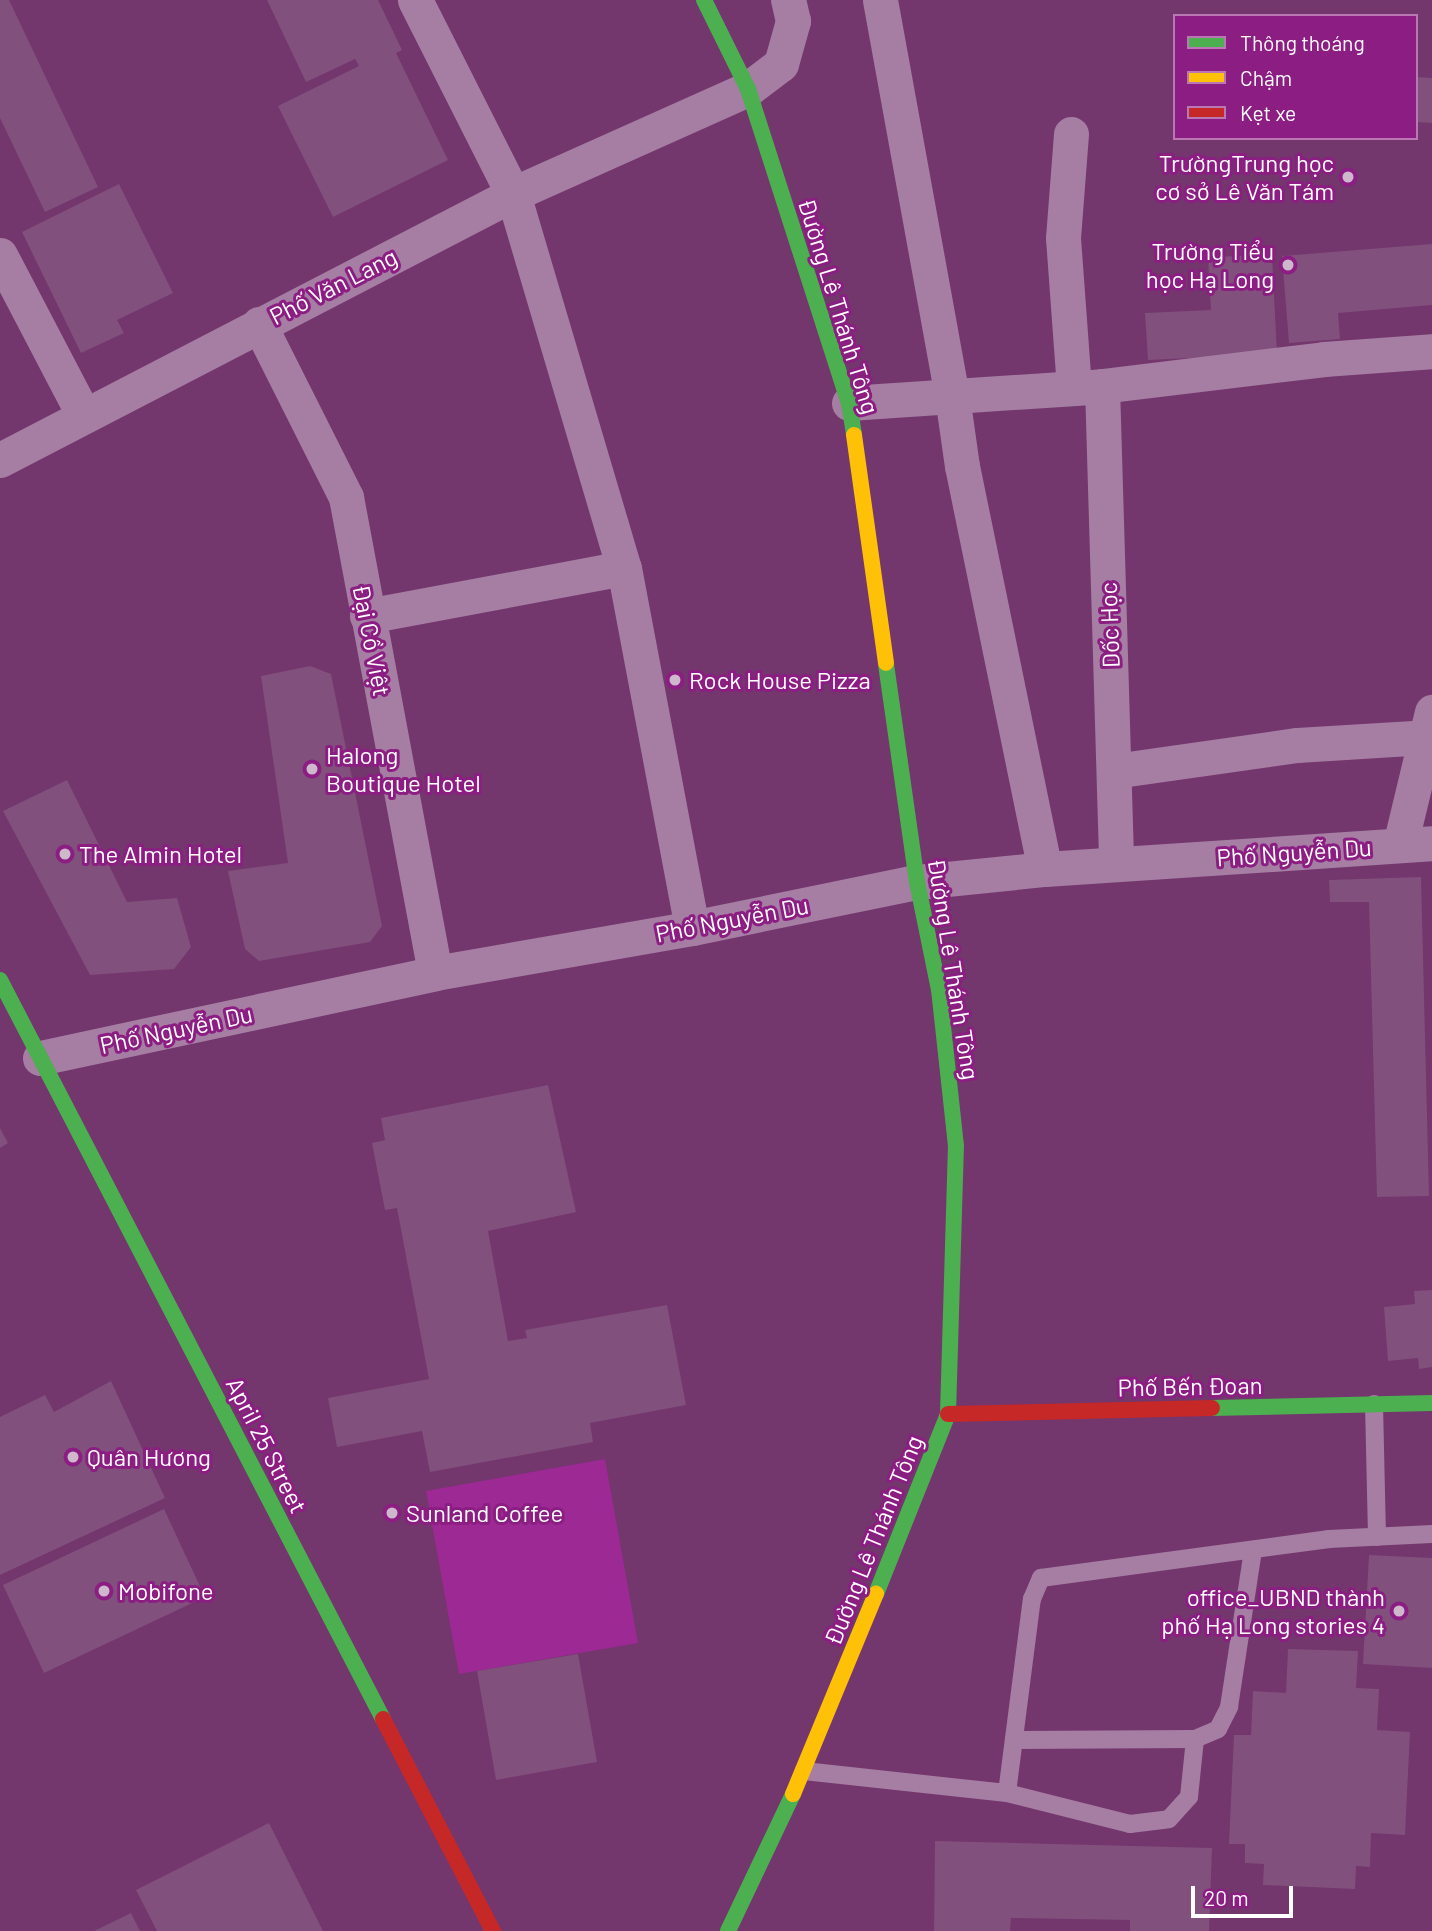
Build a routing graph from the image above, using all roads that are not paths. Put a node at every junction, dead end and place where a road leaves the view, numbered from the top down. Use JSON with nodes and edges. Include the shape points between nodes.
{"nodes":[{"id":1,"x":415,"y":0,"type":"edge"},
{"id":2,"x":704,"y":0,"type":"edge"},
{"id":3,"x":788,"y":0,"type":"edge"},
{"id":4,"x":880,"y":0,"type":"edge"},
{"id":5,"x":748,"y":89,"type":"junction"},
{"id":6,"x":1070,"y":134,"type":"dead end"},
{"id":7,"x":513,"y":194,"type":"junction"},
{"id":8,"x":0,"y":255,"type":"edge"},
{"id":9,"x":259,"y":324,"type":"junction"},
{"id":10,"x":1432,"y":351,"type":"edge"},
{"id":11,"x":1088,"y":387,"type":"junction"},
{"id":12,"x":952,"y":396,"type":"junction"},
{"id":13,"x":849,"y":403,"type":"junction"},
{"id":14,"x":83,"y":414,"type":"junction"},
{"id":15,"x":0,"y":460,"type":"edge"},
{"id":16,"x":624,"y":568,"type":"junction"},
{"id":17,"x":367,"y":616,"type":"junction"},
{"id":18,"x":1429,"y":725,"type":"edge"},
{"id":19,"x":1114,"y":771,"type":"junction"},
{"id":20,"x":1416,"y":844,"type":"edge"},
{"id":21,"x":1116,"y":864,"type":"junction"},
{"id":22,"x":1045,"y":869,"type":"junction"},
{"id":23,"x":917,"y":883,"type":"junction"},
{"id":24,"x":692,"y":928,"type":"junction"},
{"id":25,"x":435,"y":973,"type":"junction"},
{"id":26,"x":0,"y":980,"type":"edge"},
{"id":27,"x":40,"y":1058,"type":"junction"},
{"id":28,"x":1432,"y":1403,"type":"edge"},
{"id":29,"x":1374,"y":1404,"type":"junction"},
{"id":30,"x":948,"y":1414,"type":"junction"},
{"id":31,"x":1432,"y":1534,"type":"edge"},
{"id":32,"x":1377,"y":1537,"type":"junction"},
{"id":33,"x":1253,"y":1550,"type":"junction"},
{"id":34,"x":1195,"y":1739,"type":"junction"},
{"id":35,"x":1014,"y":1740,"type":"junction"},
{"id":36,"x":804,"y":1771,"type":"junction"},
{"id":37,"x":1007,"y":1793,"type":"junction"},
{"id":38,"x":493,"y":1931,"type":"edge"},
{"id":39,"x":728,"y":1931,"type":"edge"}],
"edges":[{"from":1,"to":7,"type":"street"},
{"from":2,"to":5,"type":"street","name":"Đường Lê Thánh Tông"},
{"from":3,"to":5,"type":"street","name":"Phố Văn Lang","via":[[793,21],[780,64]]},
{"from":4,"to":12,"type":"street"},
{"from":5,"to":7,"type":"street","name":"Phố Văn Lang"},
{"from":5,"to":13,"type":"street","name":"Đường Lê Thánh Tông"},
{"from":6,"to":11,"type":"street","name":"Dốc Học","via":[[1063,237]]},
{"from":7,"to":9,"type":"street","name":"Phố Văn Lang"},
{"from":7,"to":16,"type":"street"},
{"from":8,"to":14,"type":"street"},
{"from":9,"to":14,"type":"street","name":"Phố Văn Lang"},
{"from":9,"to":17,"type":"street","name":"Đại Cồ Việt","via":[[346,497]]},
{"from":10,"to":11,"type":"street"},
{"from":11,"to":12,"type":"street"},
{"from":11,"to":19,"type":"street","name":"Dốc Học"},
{"from":12,"to":13,"type":"street"},
{"from":12,"to":22,"type":"street","via":[[962,466]]},
{"from":13,"to":23,"type":"street","name":"Đường Lê Thánh Tông"},
{"from":14,"to":15,"type":"street","name":"Phố Văn Lang"},
{"from":16,"to":17,"type":"street"},
{"from":16,"to":24,"type":"street"},
{"from":17,"to":25,"type":"street","name":"Đại Cồ Việt"},
{"from":18,"to":19,"type":"street"},
{"from":18,"to":20,"type":"street"},
{"from":19,"to":21,"type":"street","name":"Dốc Học"},
{"from":20,"to":21,"type":"street","name":"Phố Nguyễn Du"},
{"from":21,"to":22,"type":"street","name":"Phố Nguyễn Du"},
{"from":22,"to":23,"type":"street","name":"Phố Nguyễn Du"},
{"from":23,"to":24,"type":"street","name":"Phố Nguyễn Du"},
{"from":23,"to":30,"type":"street","name":"Đường Lê Thánh Tông","via":[[939,990],[956,1146]]},
{"from":24,"to":25,"type":"street","name":"Phố Nguyễn Du"},
{"from":25,"to":27,"type":"street","name":"Phố Nguyễn Du"},
{"from":26,"to":27,"type":"street","name":"April 25 Street"},
{"from":27,"to":38,"type":"street","name":"April 25 Street"},
{"from":28,"to":29,"type":"street","name":"Phố Bến Đoan"},
{"from":29,"to":30,"type":"street","name":"Phố Bến Đoan"},
{"from":29,"to":32,"type":"lane"},
{"from":30,"to":36,"type":"street","name":"Đường Lê Thánh Tông"},
{"from":31,"to":32,"type":"lane"},
{"from":32,"to":33,"type":"lane"},
{"from":33,"to":34,"type":"lane","via":[[1229,1707],[1218,1729]]},
{"from":33,"to":35,"type":"lane","via":[[1041,1578],[1031,1599]]},
{"from":34,"to":35,"type":"lane"},
{"from":34,"to":37,"type":"lane","via":[[1189,1797],[1170,1819],[1130,1824]]},
{"from":35,"to":37,"type":"lane"},
{"from":36,"to":37,"type":"lane"},
{"from":36,"to":39,"type":"street","name":"Đường Lê Thánh Tông"}]}
